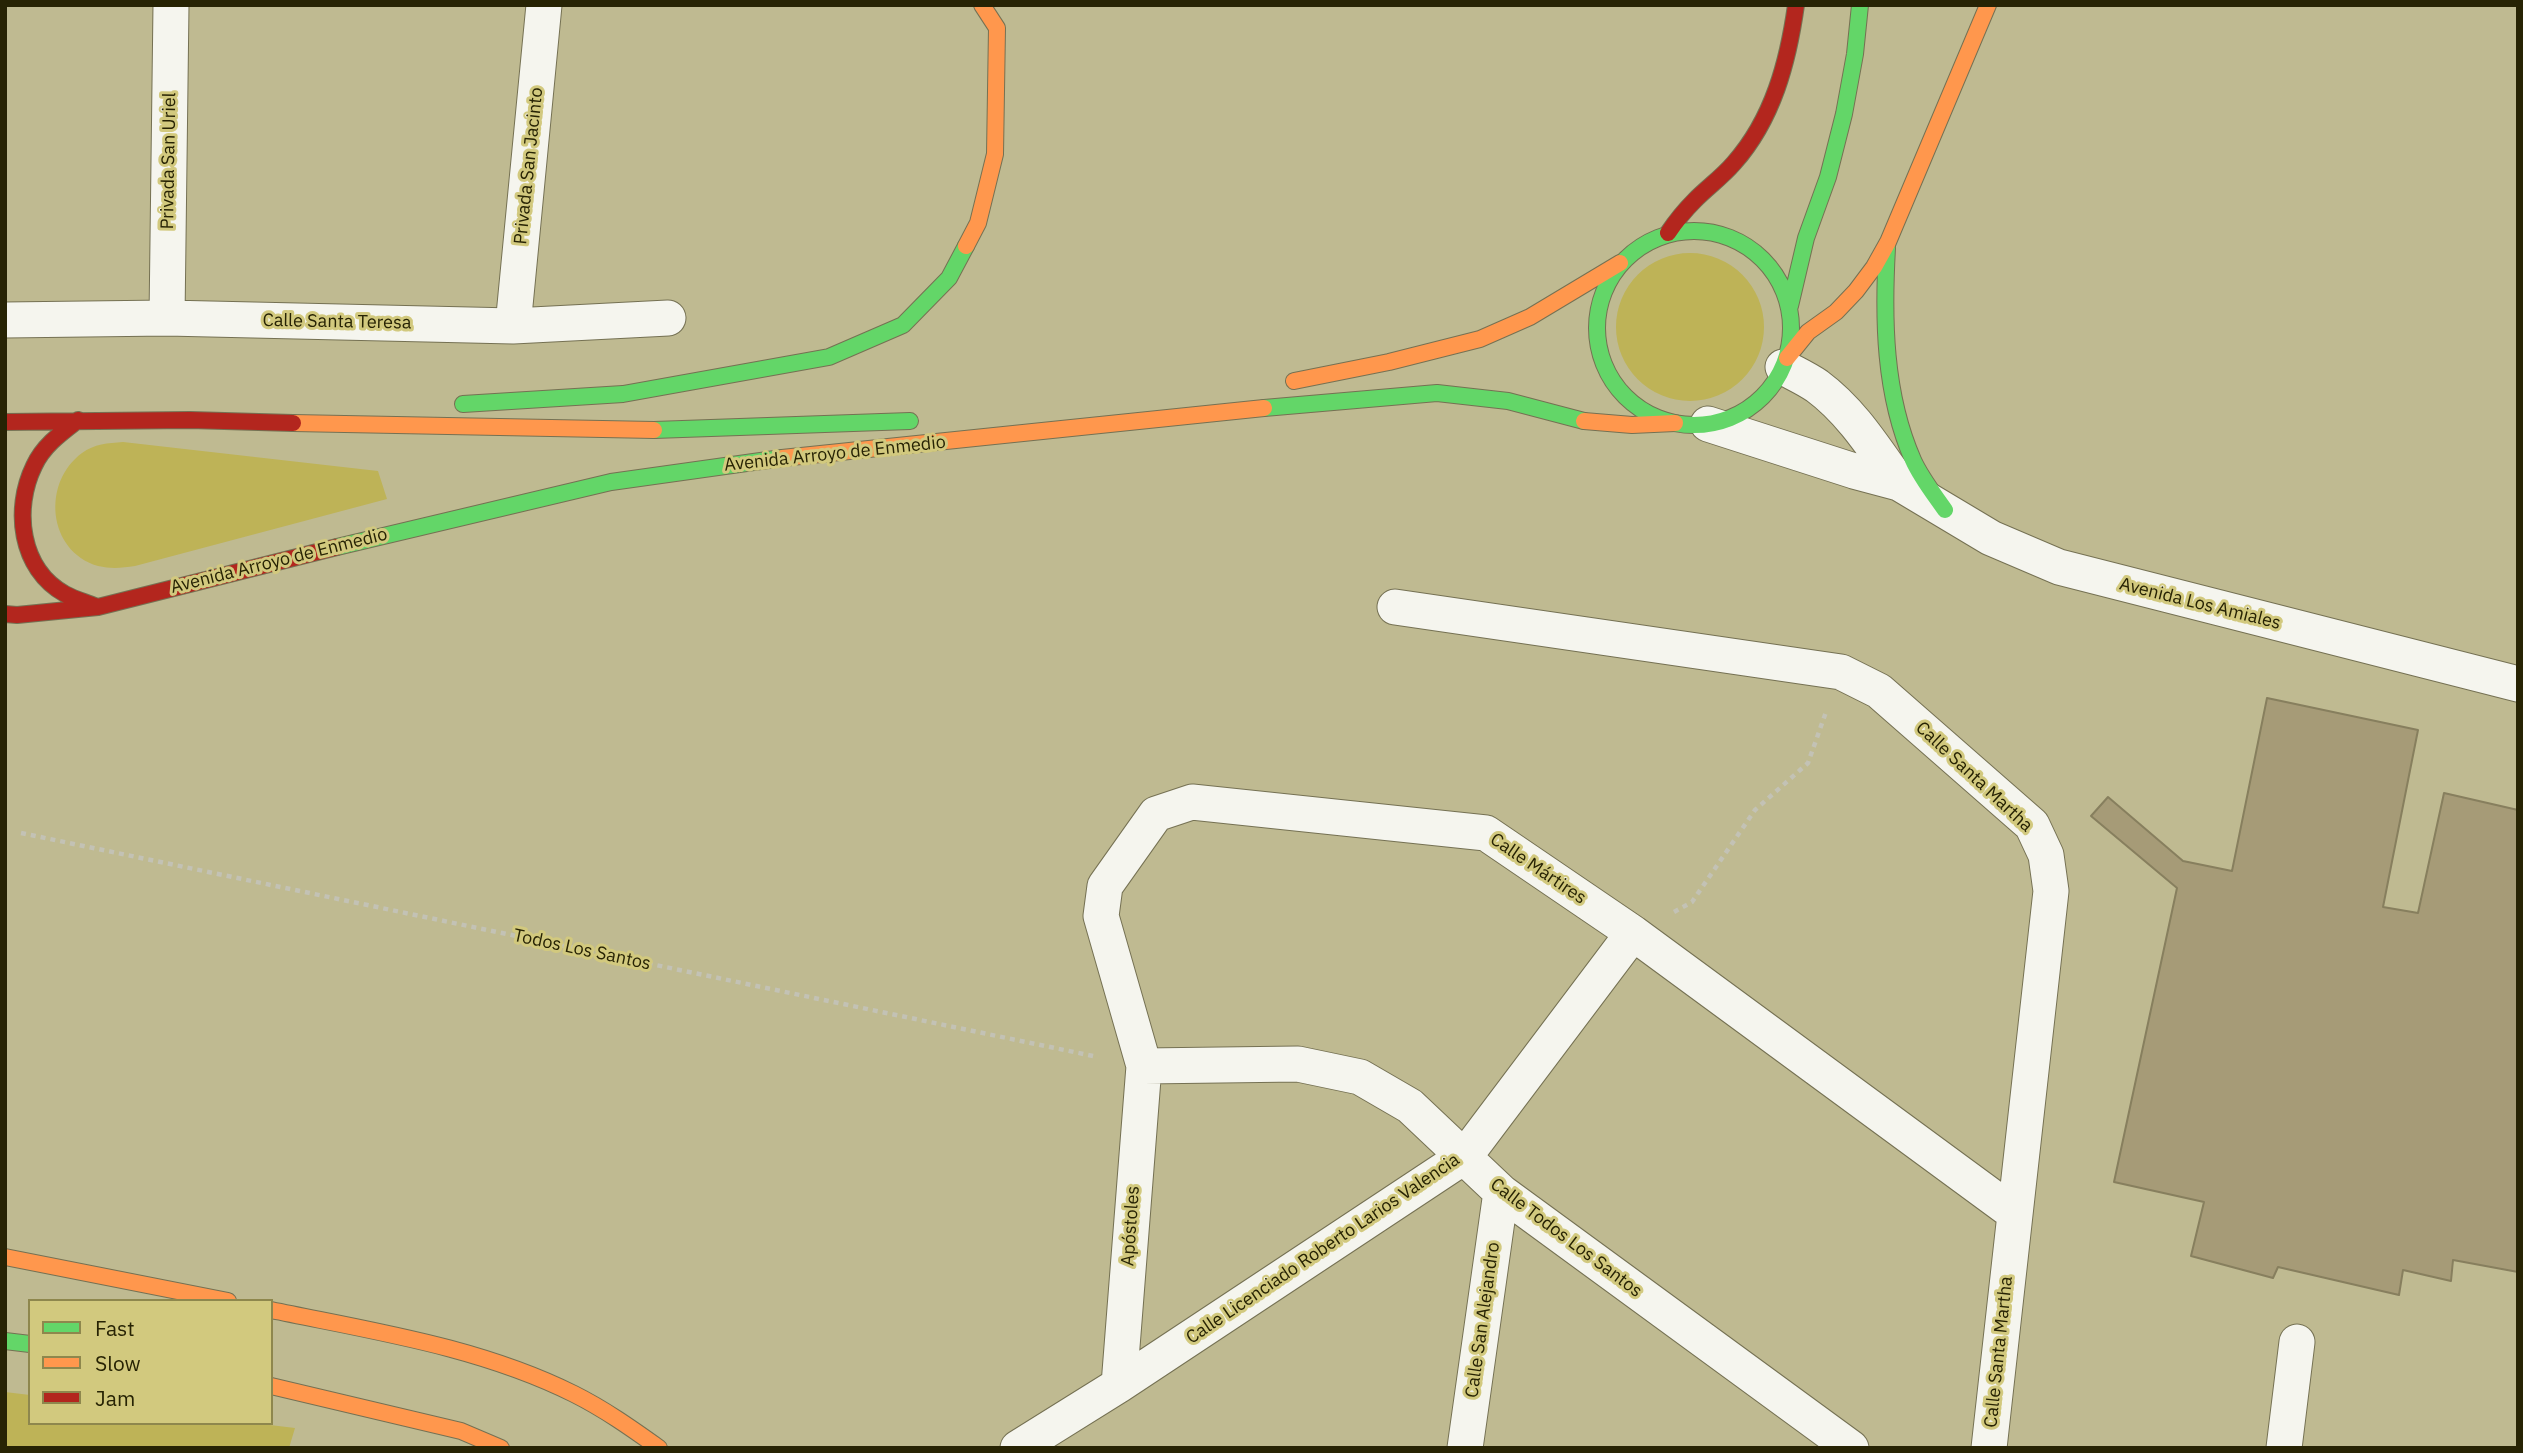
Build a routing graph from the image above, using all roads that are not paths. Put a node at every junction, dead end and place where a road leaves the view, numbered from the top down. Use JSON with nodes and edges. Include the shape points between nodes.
{"nodes":[{"id":1,"x":171,"y":5,"type":"edge"},
{"id":2,"x":544,"y":5,"type":"edge"},
{"id":3,"x":982,"y":5,"type":"edge"},
{"id":4,"x":1796,"y":5,"type":"edge"},
{"id":5,"x":1860,"y":5,"type":"edge"},
{"id":6,"x":1988,"y":5,"type":"edge"},
{"id":7,"x":1668,"y":233,"type":"junction"},
{"id":8,"x":1888,"y":242,"type":"junction"},
{"id":9,"x":1620,"y":263,"type":"junction"},
{"id":10,"x":1790,"y":306,"type":"junction"},
{"id":11,"x":167,"y":317,"type":"junction"},
{"id":12,"x":668,"y":317,"type":"dead end"},
{"id":13,"x":5,"y":320,"type":"edge"},
{"id":14,"x":513,"y":326,"type":"junction"},
{"id":15,"x":1785,"y":363,"type":"junction"},
{"id":16,"x":1282,"y":383,"type":"dead end"},
{"id":17,"x":442,"y":405,"type":"dead end"},
{"id":18,"x":386,"y":409,"type":"dead end"},
{"id":19,"x":929,"y":419,"type":"dead end"},
{"id":20,"x":78,"y":420,"type":"junction"},
{"id":21,"x":190,"y":420,"type":"junction"},
{"id":22,"x":5,"y":422,"type":"edge"},
{"id":23,"x":1692,"y":424,"type":"junction"},
{"id":24,"x":1899,"y":483,"type":"junction"},
{"id":25,"x":1945,"y":510,"type":"junction"},
{"id":26,"x":98,"y":607,"type":"junction"},
{"id":27,"x":1395,"y":607,"type":"dead end"},
{"id":28,"x":5,"y":614,"type":"edge"},
{"id":29,"x":2518,"y":684,"type":"edge"},
{"id":30,"x":1633,"y":933,"type":"junction"},
{"id":31,"x":1144,"y":1066,"type":"junction"},
{"id":32,"x":1465,"y":1156,"type":"junction"},
{"id":33,"x":1501,"y":1192,"type":"junction"},
{"id":34,"x":2014,"y":1213,"type":"junction"},
{"id":35,"x":5,"y":1257,"type":"edge"},
{"id":36,"x":196,"y":1297,"type":"edge"},
{"id":37,"x":273,"y":1310,"type":"edge"},
{"id":38,"x":5,"y":1341,"type":"edge"},
{"id":39,"x":2297,"y":1342,"type":"dead end"},
{"id":40,"x":28,"y":1344,"type":"edge"},
{"id":41,"x":1119,"y":1385,"type":"junction"},
{"id":42,"x":273,"y":1386,"type":"edge"},
{"id":43,"x":501,"y":1448,"type":"edge"},
{"id":44,"x":659,"y":1448,"type":"edge"},
{"id":45,"x":1018,"y":1448,"type":"edge"},
{"id":46,"x":1465,"y":1448,"type":"edge"},
{"id":47,"x":1851,"y":1448,"type":"edge"},
{"id":48,"x":1989,"y":1448,"type":"edge"},
{"id":49,"x":2284,"y":1448,"type":"edge"}],
"edges":[{"from":1,"to":11,"type":"street","name":"Privada San Uriel"},
{"from":2,"to":14,"type":"street","name":"Privada San Jacinto"},
{"from":3,"to":17,"type":"main road","via":[[997,28],[995,154],[978,223],[949,278],[903,325],[829,357],[623,394]]},
{"from":4,"to":7,"type":"main road","name":"Avenida Arroyo de Enmedio","via":[[1780,85],[1765,119],[1744,150]]},
{"from":5,"to":10,"type":"main road","name":"Avenida Arroyo de Enmedio","via":[[1844,114]]},
{"from":6,"to":8,"type":"main road"},
{"from":7,"to":9,"type":"main road","name":"Avenida Arroyo de Enmedio","via":[[1642,245]]},
{"from":7,"to":10,"type":"main road","name":"Avenida Arroyo de Enmedio","via":[[1699,230],[1730,237],[1757,253],[1777,277]]},
{"from":8,"to":15,"type":"main road","via":[[1856,291],[1808,332]]},
{"from":8,"to":25,"type":"main road","via":[[1885,325],[1899,414],[1913,462]]},
{"from":9,"to":16,"type":"main road","name":"Avenida Arroyo de Enmedio","via":[[1496,334],[1364,369]]},
{"from":9,"to":23,"type":"main road","name":"Avenida Arroyo de Enmedio","via":[[1604,287],[1596,316],[1606,372],[1624,396],[1648,414]]},
{"from":10,"to":15,"type":"main road","name":"Avenida Arroyo de Enmedio","via":[[1792,332]]},
{"from":11,"to":13,"type":"street","name":"Calle Santa Teresa"},
{"from":11,"to":14,"type":"street","name":"Calle Santa Teresa"},
{"from":12,"to":14,"type":"street","name":"Calle Santa Teresa"},
{"from":15,"to":23,"type":"main road","name":"Avenida Arroyo de Enmedio","via":[[1765,394],[1740,414]]},
{"from":15,"to":24,"type":"street","name":"Avenida Los Amiales","via":[[1840,405]]},
{"from":18,"to":21,"type":"main road"},
{"from":19,"to":21,"type":"main road","name":"Avenida Arroyo de Enmedio","via":[[637,431]]},
{"from":20,"to":21,"type":"main road","name":"Avenida Arroyo de Enmedio"},
{"from":20,"to":22,"type":"main road","name":"Avenida Arroyo de Enmedio"},
{"from":20,"to":26,"type":"main road","via":[[60,429],[30,459],[20,479],[16,522],[20,543],[42,580],[59,593]]},
{"from":23,"to":24,"type":"street","name":"Avenida Los Amiales"},
{"from":23,"to":26,"type":"main road","name":"Avenida Arroyo de Enmedio","via":[[1588,422],[1508,401],[1437,393],[774,459],[611,482]]},
{"from":24,"to":25,"type":"street","name":"Avenida Los Amiales"},
{"from":25,"to":29,"type":"street","name":"Avenida Los Amiales","via":[[1991,538],[2059,567]]},
{"from":26,"to":28,"type":"main road","name":"Avenida Arroyo de Enmedio"},
{"from":27,"to":34,"type":"street","name":"Calle Santa Martha","via":[[1841,672],[1879,691],[2032,825],[2046,855],[2051,891]]},
{"from":30,"to":31,"type":"street","name":"Calle Mártires","via":[[1486,834],[1192,802],[1156,814],[1105,886],[1101,916]]},
{"from":30,"to":32,"type":"street","name":"Calle Licenciado Roberto Larios Valencia"},
{"from":30,"to":34,"type":"street","name":"Calle Mártires"},
{"from":31,"to":32,"type":"street","name":"Calle Todos Los Santos","via":[[1298,1064],[1360,1077],[1410,1106]]},
{"from":31,"to":41,"type":"street","name":"Apóstoles"},
{"from":32,"to":33,"type":"street","name":"Calle Todos Los Santos"},
{"from":32,"to":41,"type":"street","name":"Calle Licenciado Roberto Larios Valencia"},
{"from":33,"to":46,"type":"street","name":"Calle San Alejandro"},
{"from":33,"to":47,"type":"street","name":"Calle Todos Los Santos"},
{"from":34,"to":48,"type":"street","name":"Calle Santa Martha"},
{"from":35,"to":36,"type":"main road"},
{"from":37,"to":44,"type":"main road","via":[[460,1351],[565,1390],[611,1413]]},
{"from":38,"to":40,"type":"main road"},
{"from":39,"to":49,"type":"street"},
{"from":41,"to":45,"type":"street","name":"Calle Licenciado Roberto Larios Valencia"},
{"from":42,"to":43,"type":"main road","via":[[461,1431]]}]}
